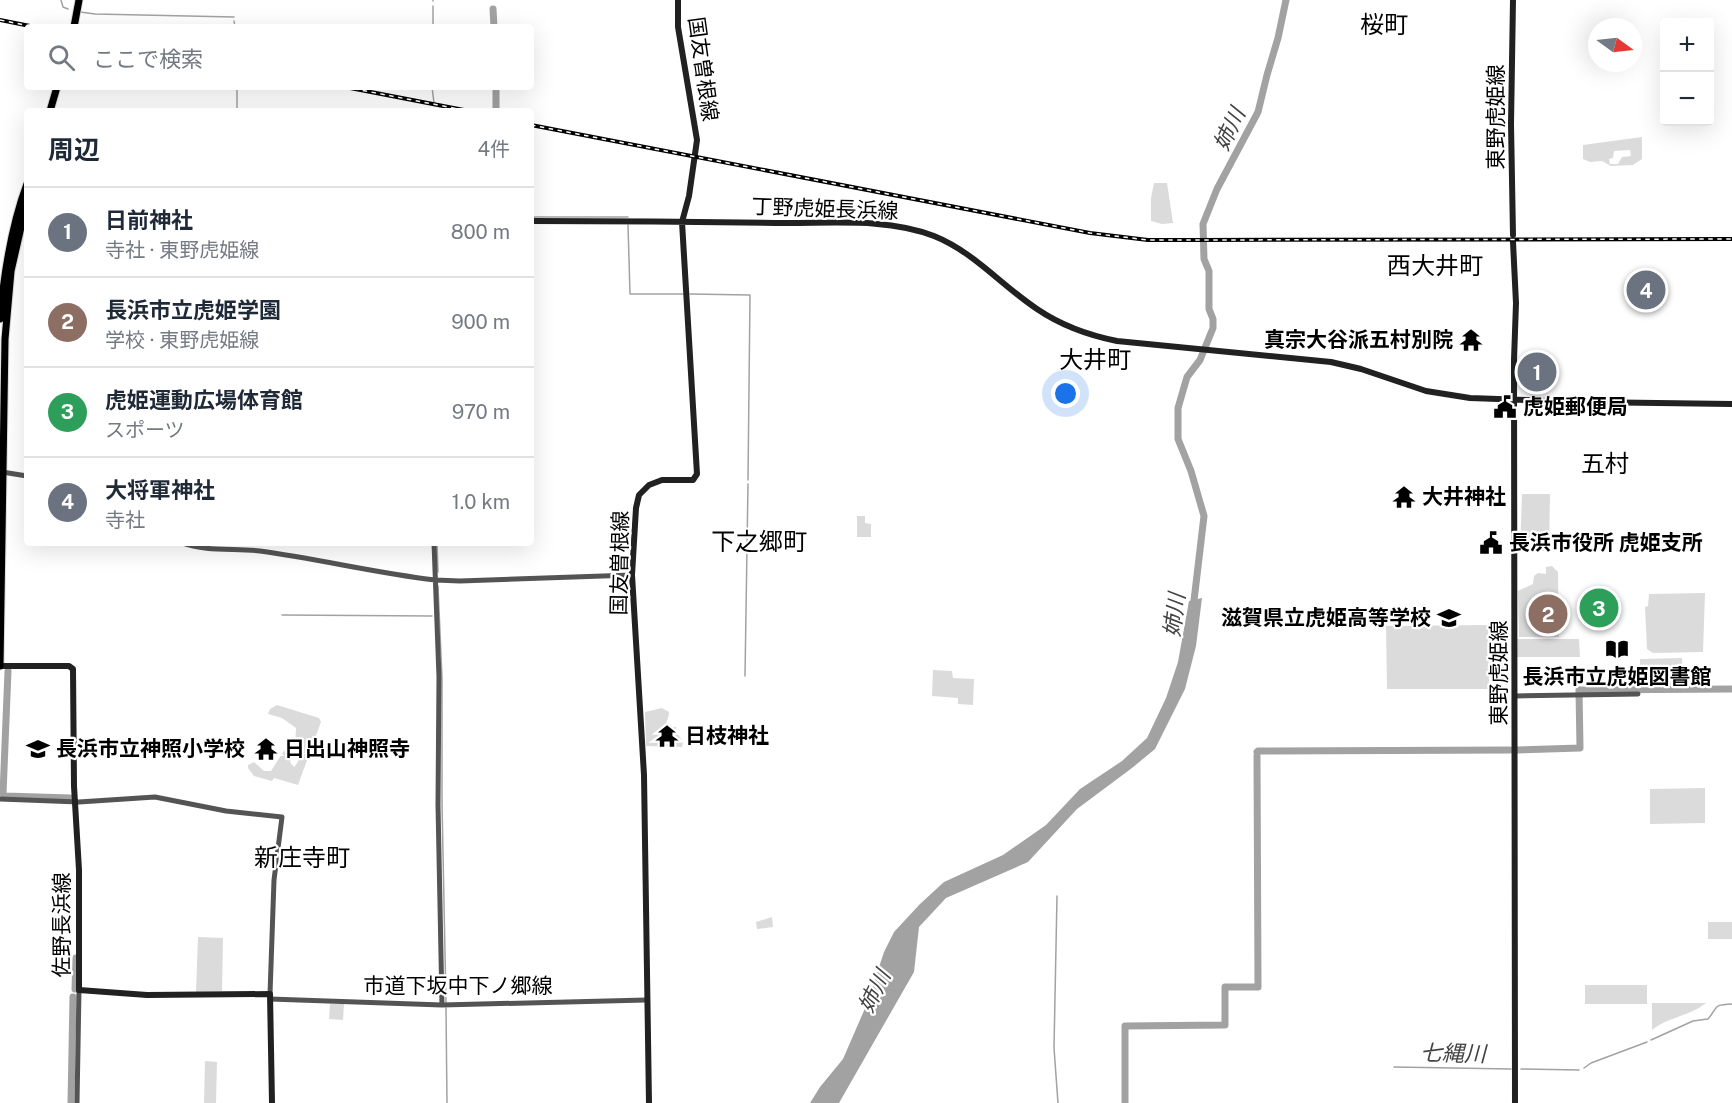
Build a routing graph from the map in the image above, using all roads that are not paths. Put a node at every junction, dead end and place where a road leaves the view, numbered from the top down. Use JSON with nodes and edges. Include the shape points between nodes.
{"nodes":[{"id":1,"x":79,"y":0,"type":"edge"},
{"id":2,"x":678,"y":0,"type":"edge"},
{"id":3,"x":1513,"y":0,"type":"edge"},
{"id":4,"x":75,"y":24,"type":"edge"},
{"id":5,"x":56,"y":90,"type":"edge"},
{"id":6,"x":51,"y":108,"type":"edge"},
{"id":7,"x":22,"y":216,"type":"edge"},
{"id":8,"x":534,"y":221,"type":"edge"},
{"id":9,"x":682,"y":222,"type":"junction"},
{"id":10,"x":20,"y":228,"type":"junction"},
{"id":11,"x":3,"y":258,"type":"edge"},
{"id":12,"x":8,"y":270,"type":"junction"},
{"id":13,"x":0,"y":319,"type":"edge"},
{"id":14,"x":1515,"y":400,"type":"junction"},
{"id":15,"x":1732,"y":404,"type":"edge"},
{"id":16,"x":2,"y":472,"type":"edge"},
{"id":17,"x":24,"y":476,"type":"edge"},
{"id":18,"x":195,"y":546,"type":"edge"},
{"id":19,"x":434,"y":546,"type":"edge"},
{"id":20,"x":633,"y":575,"type":"junction"},
{"id":21,"x":435,"y":580,"type":"junction"},
{"id":22,"x":0,"y":666,"type":"edge"},
{"id":23,"x":1638,"y":694,"type":"dead end"},
{"id":24,"x":1515,"y":696,"type":"junction"},
{"id":25,"x":0,"y":799,"type":"edge"},
{"id":26,"x":75,"y":802,"type":"junction"},
{"id":27,"x":78,"y":990,"type":"junction"},
{"id":28,"x":270,"y":996,"type":"junction"},
{"id":29,"x":646,"y":1000,"type":"junction"},
{"id":30,"x":445,"y":1005,"type":"junction"},
{"id":31,"x":77,"y":1103,"type":"edge"},
{"id":32,"x":272,"y":1103,"type":"edge"},
{"id":33,"x":649,"y":1103,"type":"edge"},
{"id":34,"x":1515,"y":1103,"type":"edge"}],
"edges":[{"from":1,"to":4,"type":"highway"},
{"from":2,"to":9,"type":"main road","name":"国友曽根線","via":[[678,27],[697,140]]},
{"from":3,"to":14,"type":"main road","name":"東野虎姫線"},
{"from":5,"to":6,"type":"highway"},
{"from":7,"to":10,"type":"highway"},
{"from":7,"to":11,"type":"highway"},
{"from":8,"to":9,"type":"main road","name":"丁野虎姫長浜線"},
{"from":9,"to":14,"type":"main road","name":"丁野虎姫長浜線","via":[[873,224],[910,228],[961,250],[1035,308],[1096,337],[1331,362],[1445,395]]},
{"from":9,"to":20,"type":"main road","name":"国友曽根線","via":[[697,474],[693,480],[656,482],[639,495]]},
{"from":10,"to":11,"type":"highway","via":[[11,256]]},
{"from":10,"to":12,"type":"highway"},
{"from":11,"to":12,"type":"highway"},
{"from":12,"to":13,"type":"highway"},
{"from":12,"to":16,"type":"highway"},
{"from":14,"to":15,"type":"main road"},
{"from":14,"to":24,"type":"main road","name":"東野虎姫線"},
{"from":16,"to":17,"type":"street"},
{"from":16,"to":22,"type":"highway"},
{"from":18,"to":21,"type":"street","via":[[274,553]]},
{"from":19,"to":21,"type":"street"},
{"from":20,"to":21,"type":"street"},
{"from":20,"to":29,"type":"main road","name":"国友曽根線","via":[[645,775]]},
{"from":21,"to":30,"type":"street"},
{"from":22,"to":26,"type":"main road","name":"佐野長浜線","via":[[73,669]]},
{"from":23,"to":24,"type":"street"},
{"from":24,"to":34,"type":"main road","name":"東野虎姫線"},
{"from":25,"to":26,"type":"street"},
{"from":26,"to":27,"type":"main road","name":"佐野長浜線"},
{"from":26,"to":28,"type":"street","via":[[155,797],[282,817],[274,880]]},
{"from":27,"to":28,"type":"main road","name":"佐野長浜線"},
{"from":27,"to":31,"type":"street"},
{"from":28,"to":30,"type":"street","name":"市道下坂中下ノ郷線"},
{"from":28,"to":32,"type":"main road"},
{"from":29,"to":30,"type":"street","name":"市道下坂中下ノ郷線"},
{"from":29,"to":33,"type":"main road","name":"国友曽根線"}]}
